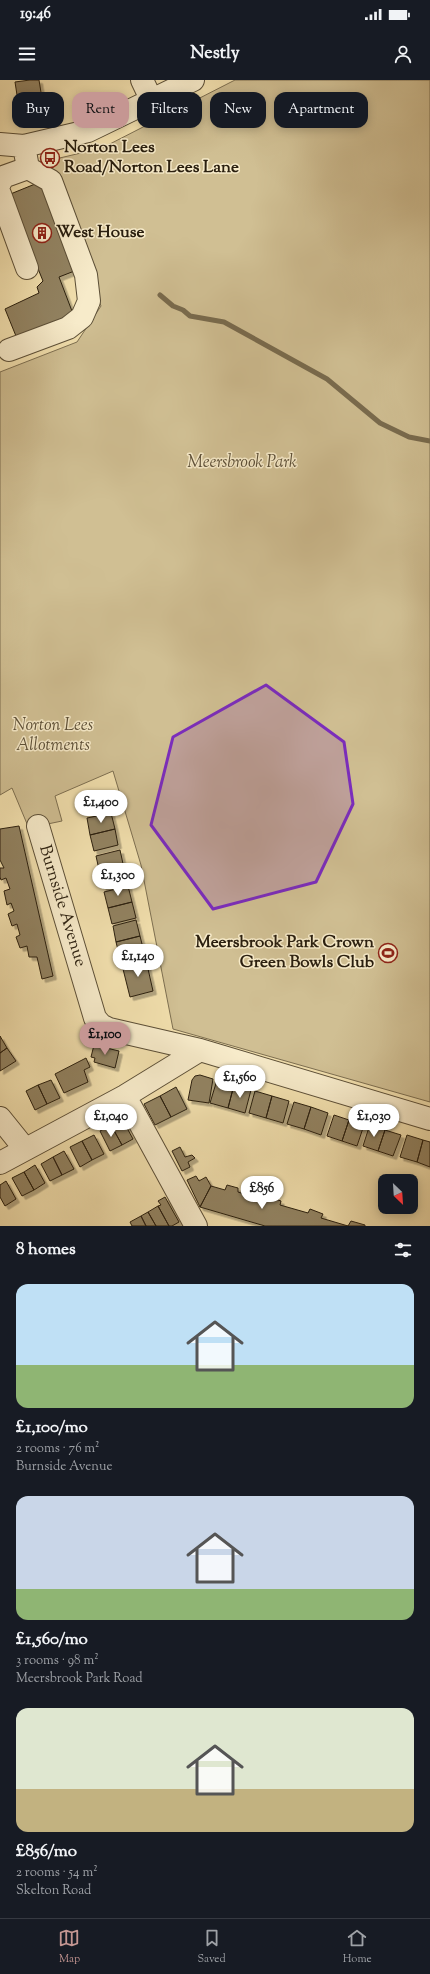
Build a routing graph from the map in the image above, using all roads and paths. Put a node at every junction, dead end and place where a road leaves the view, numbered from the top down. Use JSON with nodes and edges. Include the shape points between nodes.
{"nodes":[{"id":1,"x":142,"y":80,"type":"edge"},
{"id":2,"x":192,"y":80,"type":"edge"},
{"id":3,"x":148,"y":92,"type":"edge"},
{"id":4,"x":166,"y":92,"type":"edge"},
{"id":5,"x":137,"y":106,"type":"edge"},
{"id":6,"x":0,"y":144,"type":"edge"},
{"id":7,"x":24,"y":146,"type":"junction"},
{"id":8,"x":28,"y":168,"type":"junction"},
{"id":9,"x":0,"y":183,"type":"edge"},
{"id":10,"x":0,"y":194,"type":"edge"},
{"id":11,"x":27,"y":268,"type":"dead end"},
{"id":12,"x":9,"y":350,"type":"dead end"},
{"id":13,"x":38,"y":826,"type":"dead end"},
{"id":14,"x":200,"y":1050,"type":"junction"},
{"id":15,"x":125,"y":1096,"type":"junction"},
{"id":16,"x":0,"y":1118,"type":"edge"},
{"id":17,"x":430,"y":1119,"type":"edge"},
{"id":18,"x":25,"y":1149,"type":"junction"},
{"id":19,"x":0,"y":1163,"type":"edge"},
{"id":20,"x":196,"y":1226,"type":"edge"}],
"edges":[{"from":1,"to":3,"type":"street"},
{"from":2,"to":4,"type":"street"},
{"from":5,"to":7,"type":"street","via":[[88,131]]},
{"from":6,"to":7,"type":"street"},
{"from":7,"to":8,"type":"street"},
{"from":8,"to":9,"type":"street","via":[[3,177]]},
{"from":8,"to":12,"type":"street","via":[[51,181],[86,275],[89,302],[82,317],[68,328]]},
{"from":10,"to":11,"type":"street"},
{"from":13,"to":14,"type":"street","name":"Burnside Avenue","via":[[95,1018],[109,1029]]},
{"from":14,"to":15,"type":"street"},
{"from":14,"to":17,"type":"street","name":"Burnside Avenue"},
{"from":15,"to":18,"type":"street"},
{"from":15,"to":20,"type":"street"},
{"from":16,"to":18,"type":"street"},
{"from":18,"to":19,"type":"street"}]}
